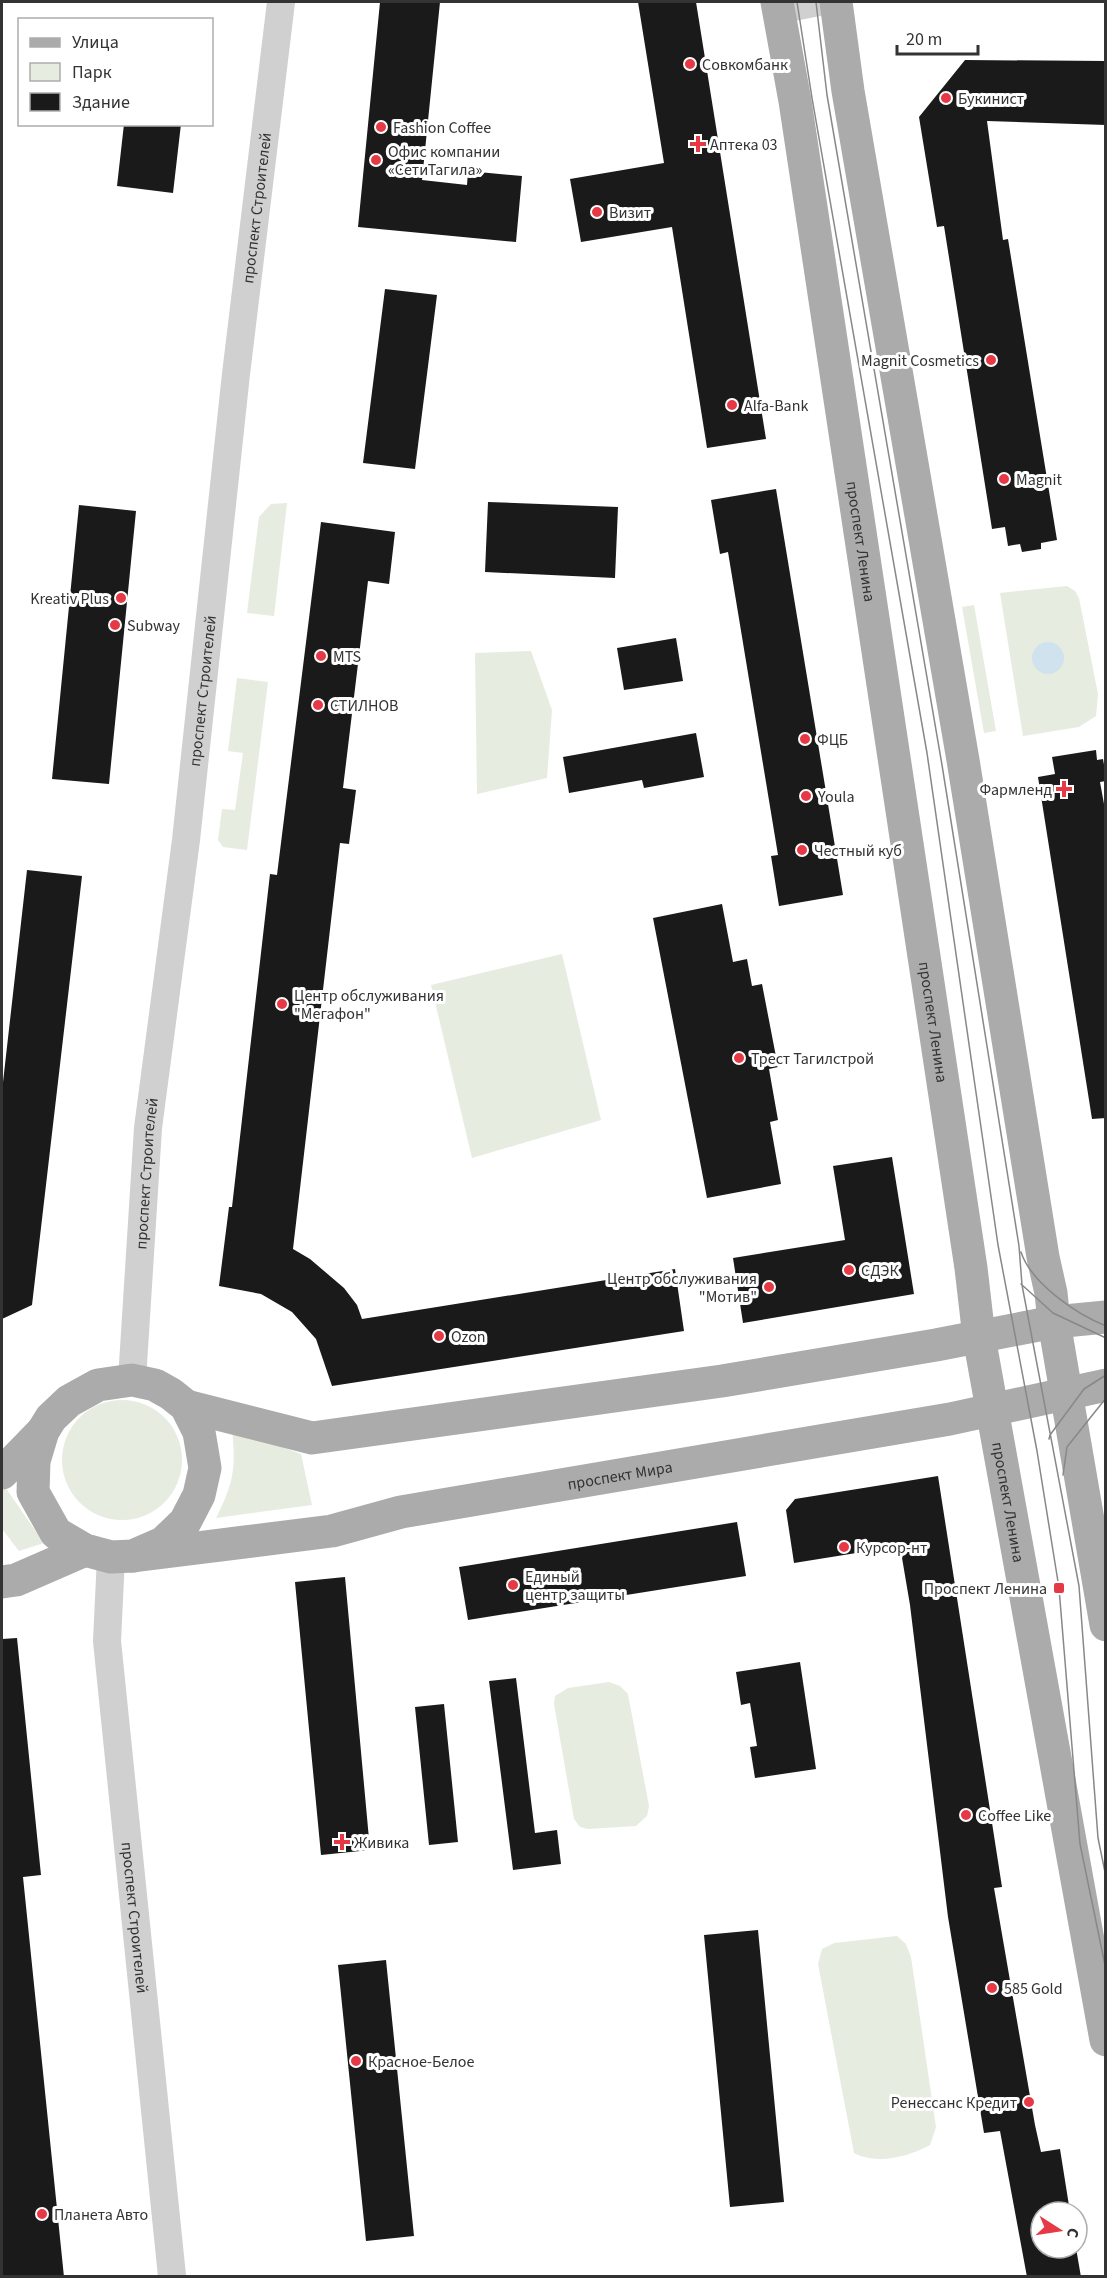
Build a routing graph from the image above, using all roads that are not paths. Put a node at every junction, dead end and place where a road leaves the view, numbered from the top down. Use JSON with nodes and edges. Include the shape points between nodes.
{"nodes":[{"id":1,"x":281,"y":2,"type":"edge"},
{"id":2,"x":819,"y":2,"type":"edge"},
{"id":3,"x":836,"y":2,"type":"edge"},
{"id":4,"x":778,"y":6,"type":"edge"},
{"id":5,"x":1106,"y":1317,"type":"edge"},
{"id":6,"x":1054,"y":1322,"type":"junction"},
{"id":7,"x":979,"y":1336,"type":"junction"},
{"id":8,"x":132,"y":1380,"type":"junction"},
{"id":9,"x":1106,"y":1385,"type":"edge"},
{"id":10,"x":1066,"y":1393,"type":"junction"},
{"id":11,"x":186,"y":1406,"type":"junction"},
{"id":12,"x":991,"y":1411,"type":"junction"},
{"id":13,"x":43,"y":1431,"type":"junction"},
{"id":14,"x":2,"y":1473,"type":"edge"},
{"id":15,"x":110,"y":1555,"type":"junction"},
{"id":16,"x":2,"y":1582,"type":"edge"},
{"id":17,"x":1106,"y":1624,"type":"edge"},
{"id":18,"x":1106,"y":2040,"type":"edge"},
{"id":19,"x":172,"y":2277,"type":"edge"}],
"edges":[{"from":1,"to":8,"type":"street","name":"проспект Строителей","via":[[186,840],[148,1128]]},
{"from":2,"to":4,"type":"street"},
{"from":3,"to":6,"type":"main road"},
{"from":4,"to":7,"type":"main road","name":"проспект Ленина"},
{"from":5,"to":6,"type":"main road"},
{"from":6,"to":7,"type":"main road"},
{"from":6,"to":10,"type":"main road"},
{"from":7,"to":11,"type":"main road","via":[[722,1381],[312,1438]]},
{"from":7,"to":12,"type":"main road","name":"проспект Ленина"},
{"from":8,"to":11,"type":"main road","via":[[155,1385]]},
{"from":8,"to":13,"type":"main road","via":[[98,1384],[69,1401]]},
{"from":9,"to":10,"type":"main road","name":"проспект Мира"},
{"from":10,"to":12,"type":"main road","name":"проспект Мира"},
{"from":10,"to":17,"type":"main road"},
{"from":11,"to":15,"type":"main road","via":[[199,1432],[205,1468],[199,1495],[185,1522],[163,1542]]},
{"from":12,"to":15,"type":"main road","name":"проспект Мира","via":[[401,1512],[332,1530]]},
{"from":12,"to":18,"type":"main road","name":"проспект Ленина"},
{"from":13,"to":14,"type":"main road"},
{"from":13,"to":15,"type":"main road","via":[[34,1461],[33,1492],[56,1533]]},
{"from":15,"to":16,"type":"main road","name":"проспект Мира"},
{"from":15,"to":19,"type":"street","name":"проспект Строителей","via":[[107,1641]]}]}
